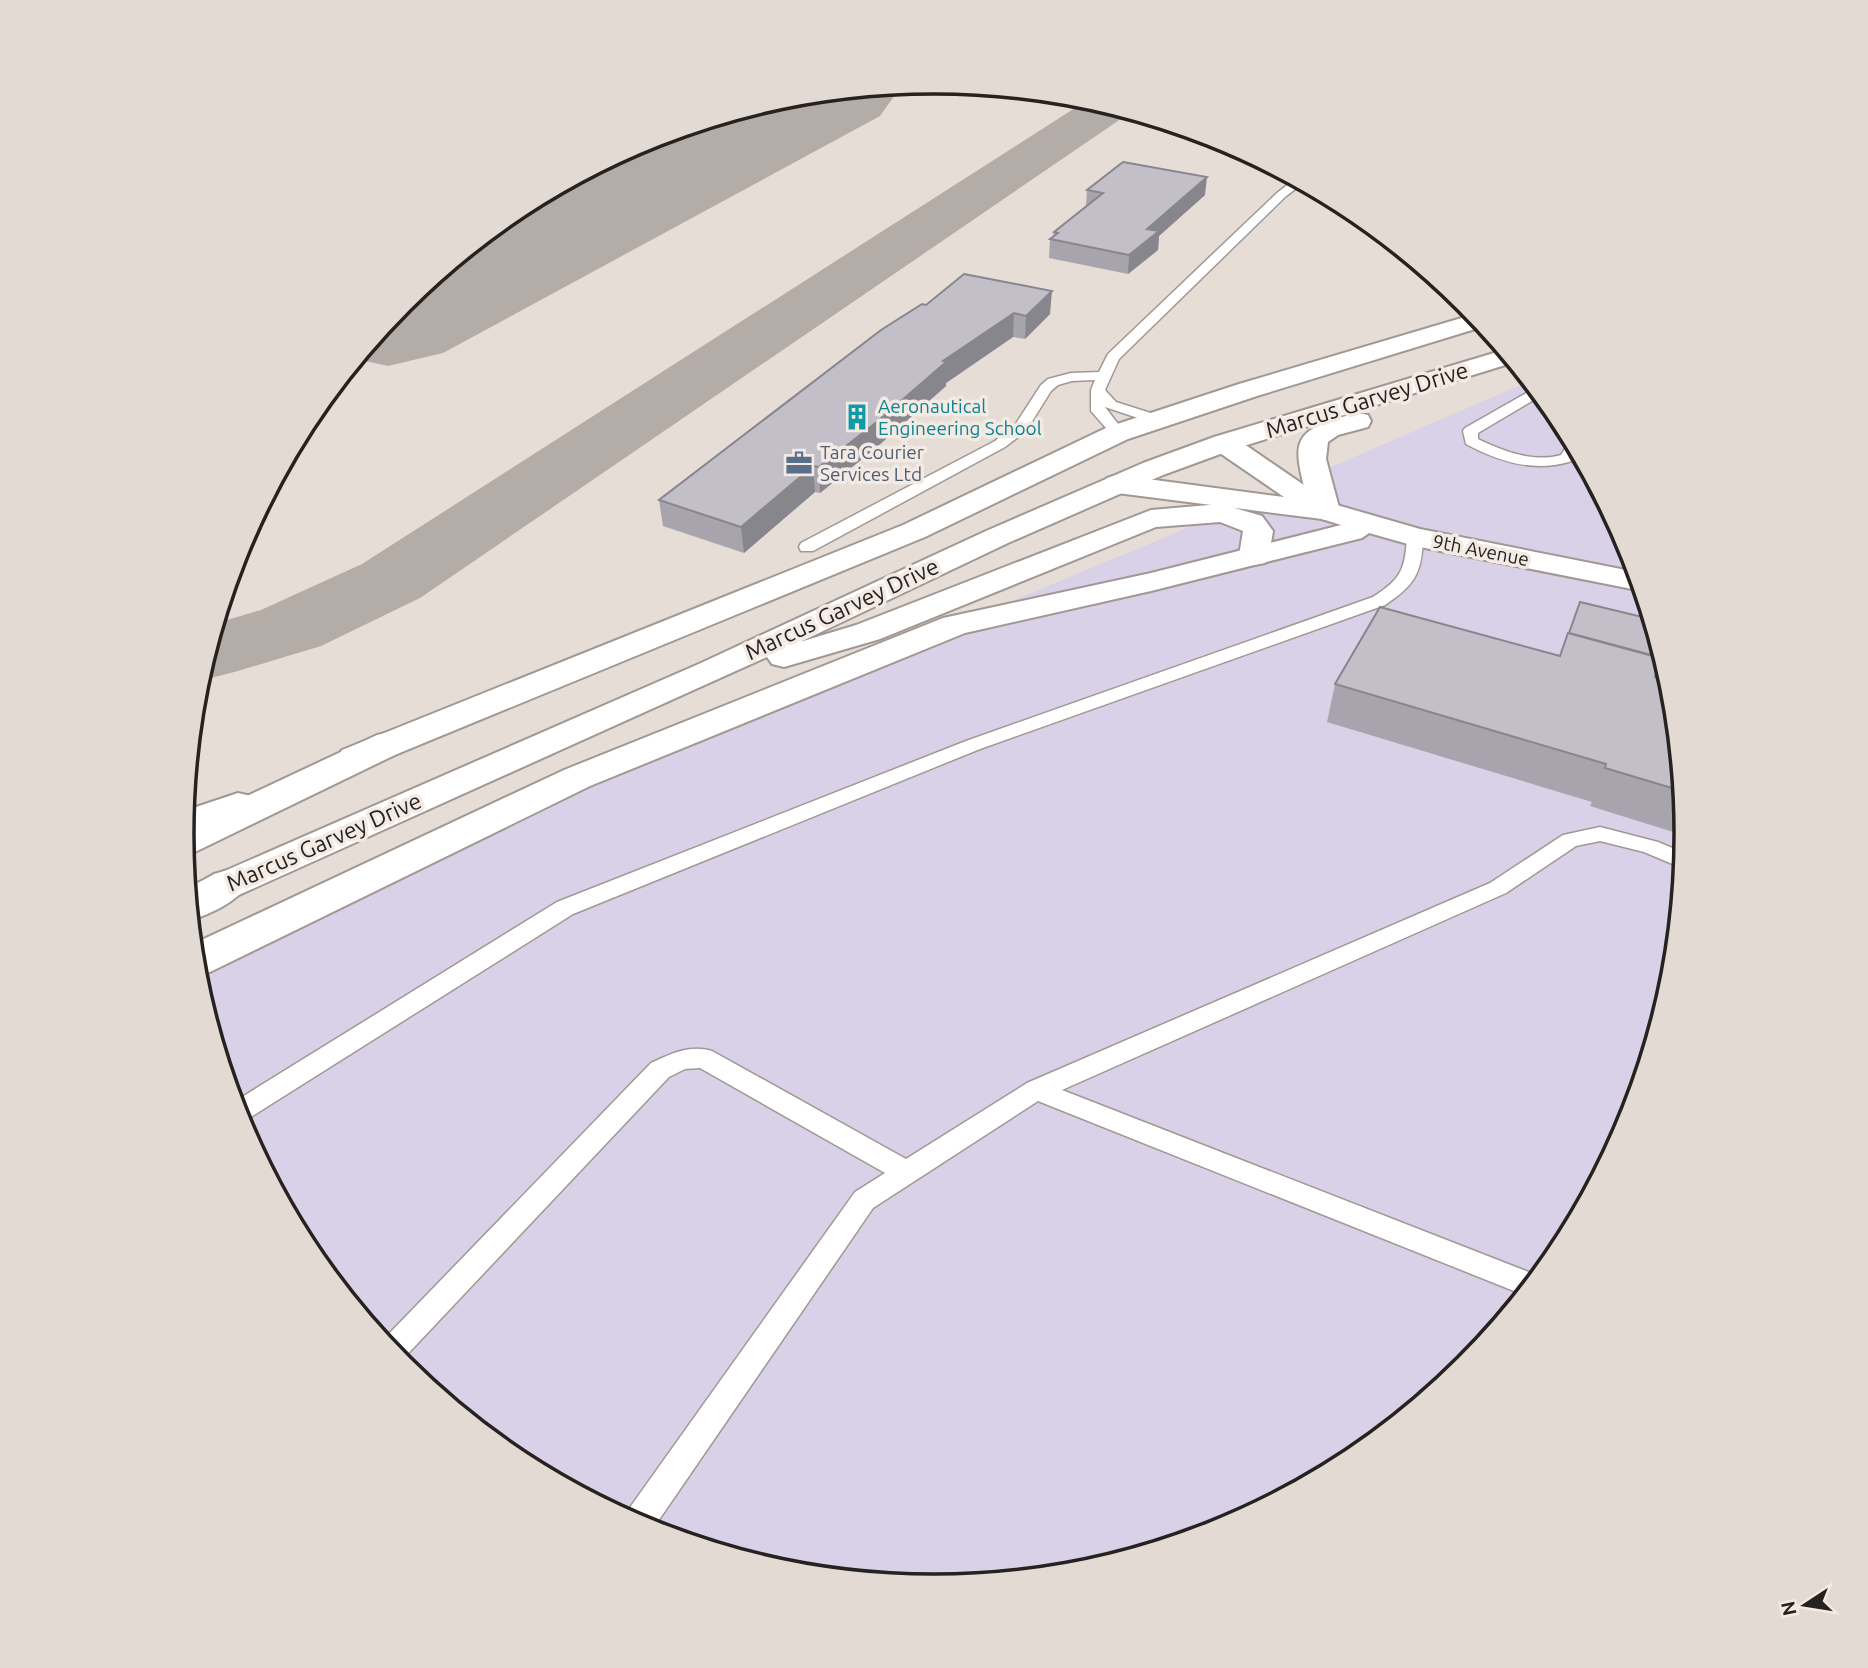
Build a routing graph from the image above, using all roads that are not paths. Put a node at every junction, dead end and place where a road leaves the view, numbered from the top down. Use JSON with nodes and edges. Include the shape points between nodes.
{"nodes":[{"id":1,"x":1285,"y":184,"type":"edge"},
{"id":2,"x":1291,"y":187,"type":"edge"},
{"id":3,"x":1281,"y":195,"type":"junction"},
{"id":4,"x":1469,"y":323,"type":"edge"},
{"id":5,"x":1484,"y":340,"type":"edge"},
{"id":6,"x":1500,"y":359,"type":"edge"},
{"id":7,"x":1511,"y":372,"type":"edge"},
{"id":8,"x":1101,"y":383,"type":"junction"},
{"id":9,"x":1530,"y":396,"type":"edge"},
{"id":10,"x":1155,"y":419,"type":"junction"},
{"id":11,"x":1118,"y":433,"type":"junction"},
{"id":12,"x":1224,"y":443,"type":"junction"},
{"id":13,"x":1569,"y":455,"type":"edge"},
{"id":14,"x":1117,"y":484,"type":"junction"},
{"id":15,"x":1325,"y":511,"type":"junction"},
{"id":16,"x":1364,"y":523,"type":"junction"},
{"id":17,"x":1415,"y":537,"type":"junction"},
{"id":18,"x":807,"y":547,"type":"dead end"},
{"id":19,"x":1254,"y":556,"type":"junction"},
{"id":20,"x":1628,"y":580,"type":"edge"},
{"id":21,"x":713,"y":670,"type":"junction"},
{"id":22,"x":390,"y":743,"type":"junction"},
{"id":23,"x":195,"y":820,"type":"edge"},
{"id":24,"x":194,"y":837,"type":"edge"},
{"id":25,"x":1673,"y":857,"type":"edge"},
{"id":26,"x":198,"y":899,"type":"edge"},
{"id":27,"x":205,"y":956,"type":"edge"},
{"id":28,"x":1036,"y":1090,"type":"junction"},
{"id":29,"x":247,"y":1107,"type":"edge"},
{"id":30,"x":906,"y":1172,"type":"junction"},
{"id":31,"x":1523,"y":1282,"type":"edge"},
{"id":32,"x":399,"y":1344,"type":"edge"},
{"id":33,"x":644,"y":1514,"type":"edge"}],
"edges":[{"from":1,"to":3,"type":"lane"},
{"from":2,"to":3,"type":"lane"},
{"from":3,"to":8,"type":"lane","via":[[1113,357]]},
{"from":4,"to":10,"type":"main road","name":"Marcus Garvey Drive"},
{"from":5,"to":12,"type":"main road","via":[[1353,380],[1219,413],[1213,418]]},
{"from":6,"to":12,"type":"main road","name":"Marcus Garvey Drive"},
{"from":7,"to":15,"type":"main road","via":[[1444,397],[1328,429],[1315,439],[1312,459]]},
{"from":8,"to":10,"type":"lane","via":[[1111,405]]},
{"from":8,"to":11,"type":"lane","via":[[1098,411]]},
{"from":8,"to":18,"type":"lane","via":[[1071,377],[1053,382],[1021,428],[1000,444]]},
{"from":9,"to":13,"type":"lane","via":[[1470,431],[1471,441],[1532,461],[1558,462]]},
{"from":10,"to":11,"type":"main road","name":"Marcus Garvey Drive"},
{"from":11,"to":22,"type":"main road","name":"Marcus Garvey Drive","via":[[914,531]]},
{"from":12,"to":14,"type":"main road","name":"Marcus Garvey Drive"},
{"from":12,"to":15,"type":"main road","name":"9th Avenue"},
{"from":14,"to":15,"type":"main road","name":"9th Avenue"},
{"from":14,"to":21,"type":"main road","name":"Marcus Garvey Drive"},
{"from":15,"to":16,"type":"main road","name":"9th Avenue"},
{"from":16,"to":17,"type":"main road","name":"9th Avenue"},
{"from":16,"to":19,"type":"main road","via":[[1351,532]]},
{"from":17,"to":20,"type":"main road","name":"9th Avenue"},
{"from":17,"to":29,"type":"lane","via":[[1414,569],[1402,586],[1379,601],[973,745],[565,908]]},
{"from":19,"to":21,"type":"main road","via":[[1258,531],[1251,522],[1221,513],[1151,519],[868,632],[773,661]]},
{"from":19,"to":27,"type":"main road","via":[[955,625],[578,778]]},
{"from":21,"to":26,"type":"main road","name":"Marcus Garvey Drive"},
{"from":22,"to":23,"type":"main road","name":"Marcus Garvey Drive"},
{"from":22,"to":24,"type":"main road"},
{"from":25,"to":28,"type":"lane","via":[[1600,834],[1570,840],[1498,888]]},
{"from":28,"to":30,"type":"lane"},
{"from":28,"to":31,"type":"lane"},
{"from":30,"to":32,"type":"lane","via":[[703,1058],[681,1060],[660,1070]]},
{"from":30,"to":33,"type":"lane","via":[[864,1200]]}]}
